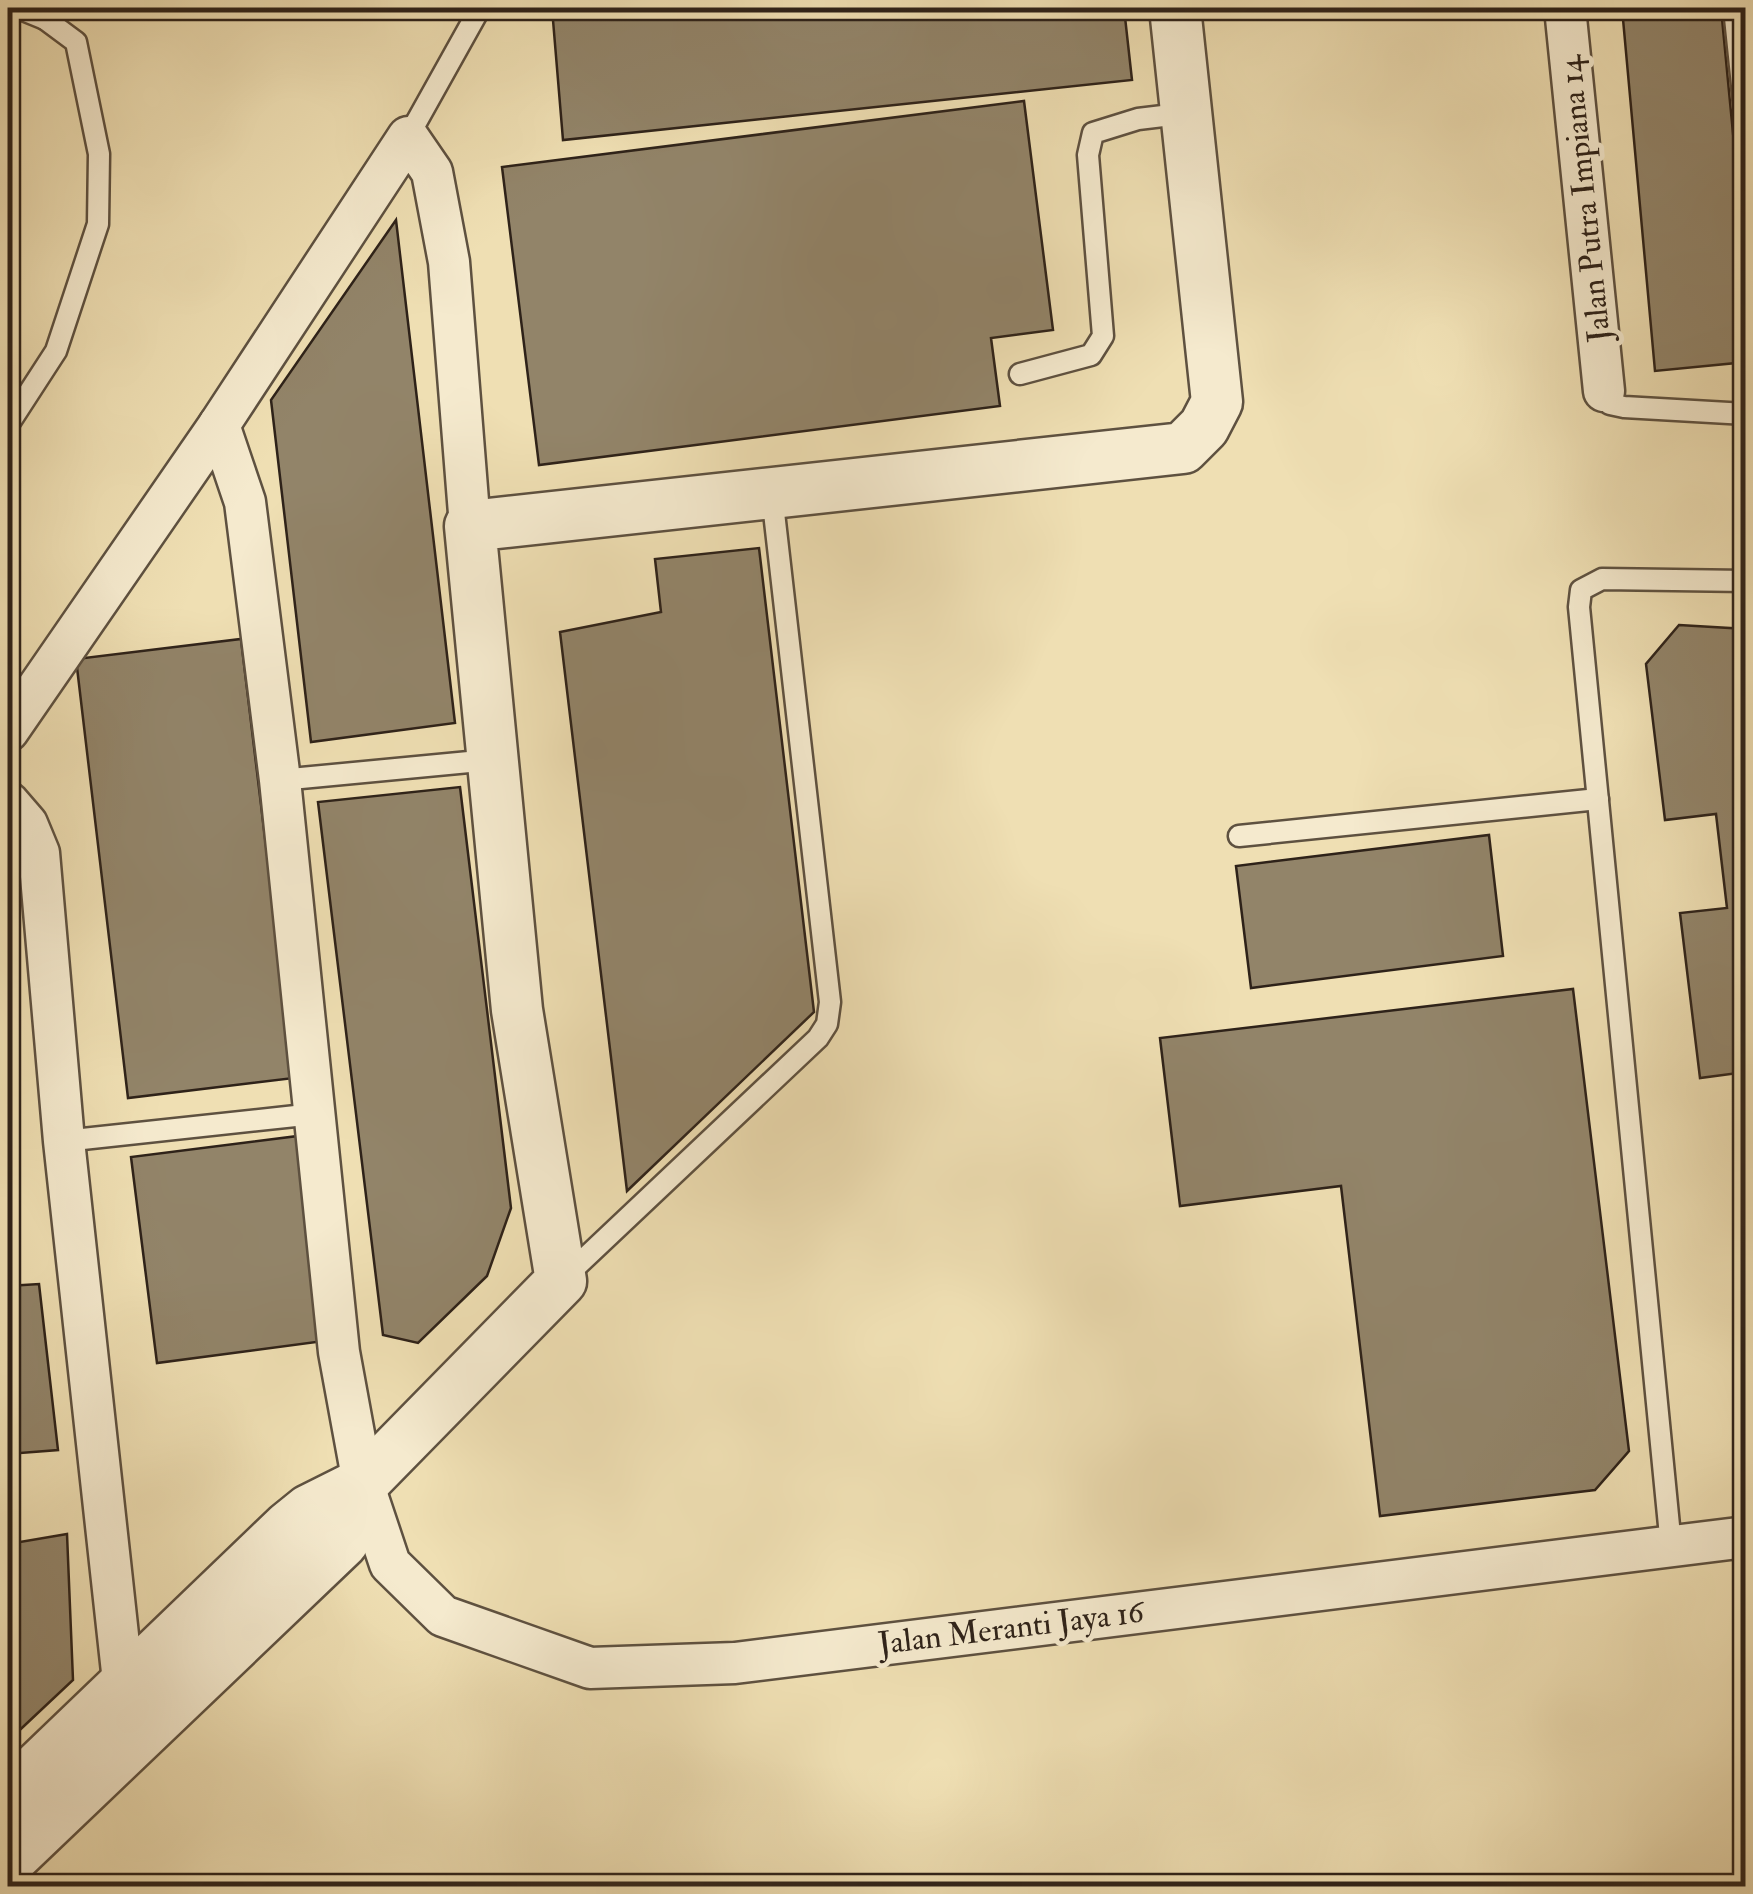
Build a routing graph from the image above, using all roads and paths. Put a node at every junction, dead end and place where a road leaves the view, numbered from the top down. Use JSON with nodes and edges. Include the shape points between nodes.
{"nodes":[{"id":1,"x":18,"y":8,"type":"edge"},
{"id":2,"x":480,"y":8,"type":"edge"},
{"id":3,"x":1175,"y":8,"type":"edge"},
{"id":4,"x":1565,"y":8,"type":"edge"},
{"id":5,"x":1734,"y":8,"type":"edge"},
{"id":6,"x":53,"y":13,"type":"edge"},
{"id":7,"x":1188,"y":113,"type":"junction"},
{"id":8,"x":1746,"y":124,"type":"edge"},
{"id":9,"x":408,"y":137,"type":"junction"},
{"id":10,"x":1020,"y":374,"type":"dead end"},
{"id":11,"x":1604,"y":391,"type":"joint"},
{"id":12,"x":1746,"y":414,"type":"edge"},
{"id":13,"x":8,"y":425,"type":"edge"},
{"id":14,"x":219,"y":425,"type":"junction"},
{"id":15,"x":772,"y":493,"type":"junction"},
{"id":16,"x":470,"y":526,"type":"junction"},
{"id":17,"x":1746,"y":581,"type":"edge"},
{"id":18,"x":8,"y":731,"type":"edge"},
{"id":19,"x":490,"y":760,"type":"junction"},
{"id":20,"x":280,"y":780,"type":"junction"},
{"id":21,"x":1598,"y":799,"type":"junction"},
{"id":22,"x":8,"y":802,"type":"edge"},
{"id":23,"x":1239,"y":836,"type":"dead end"},
{"id":24,"x":314,"y":1114,"type":"junction"},
{"id":25,"x":64,"y":1141,"type":"junction"},
{"id":26,"x":561,"y":1281,"type":"junction"},
{"id":27,"x":363,"y":1483,"type":"junction"},
{"id":28,"x":1746,"y":1536,"type":"edge"},
{"id":29,"x":1671,"y":1546,"type":"junction"},
{"id":30,"x":123,"y":1681,"type":"junction"},
{"id":31,"x":8,"y":1796,"type":"edge"},
{"id":32,"x":8,"y":1862,"type":"edge"}],
"edges":[{"from":1,"to":6,"type":"lane"},
{"from":2,"to":9,"type":"lane"},
{"from":3,"to":7,"type":"street"},
{"from":4,"to":11,"type":"street","name":"Jalan Putra Impiana 14"},
{"from":5,"to":8,"type":"lane"},
{"from":6,"to":13,"type":"lane","via":[[76,42],[80,60],[99,154],[98,224],[56,351]]},
{"from":7,"to":10,"type":"lane","via":[[1093,133],[1088,155],[1103,336],[1090,355]]},
{"from":7,"to":15,"type":"street","via":[[1217,402],[1183,448]]},
{"from":9,"to":14,"type":"street"},
{"from":9,"to":16,"type":"street","via":[[432,172],[449,262]]},
{"from":11,"to":12,"type":"lane","via":[[1610,404],[1624,407]]},
{"from":14,"to":18,"type":"street"},
{"from":14,"to":20,"type":"street","name":"Jalan Meranti Jaya 16","via":[[244,502]]},
{"from":15,"to":16,"type":"street"},
{"from":15,"to":26,"type":"lane","via":[[830,1002],[827,1024]]},
{"from":16,"to":19,"type":"street"},
{"from":17,"to":21,"type":"lane","via":[[1602,579],[1581,590]]},
{"from":19,"to":20,"type":"lane"},
{"from":19,"to":26,"type":"street","via":[[517,1010]]},
{"from":20,"to":24,"type":"street","name":"Jalan Meranti Jaya 16"},
{"from":21,"to":23,"type":"lane"},
{"from":21,"to":29,"type":"lane"},
{"from":22,"to":25,"type":"street","via":[[28,824],[39,853]]},
{"from":24,"to":25,"type":"lane"},
{"from":24,"to":27,"type":"street","name":"Jalan Meranti Jaya 16","via":[[339,1352]]},
{"from":25,"to":30,"type":"street"},
{"from":26,"to":27,"type":"street"},
{"from":27,"to":29,"type":"street","name":"Jalan Meranti Jaya 16","via":[[390,1564],[443,1616],[590,1668],[734,1663]]},
{"from":27,"to":30,"type":"street","via":[[309,1510]]},
{"from":27,"to":32,"type":"street","via":[[343,1542]]},
{"from":28,"to":29,"type":"street","name":"Jalan Meranti Jaya 16"},
{"from":30,"to":31,"type":"street"}]}
